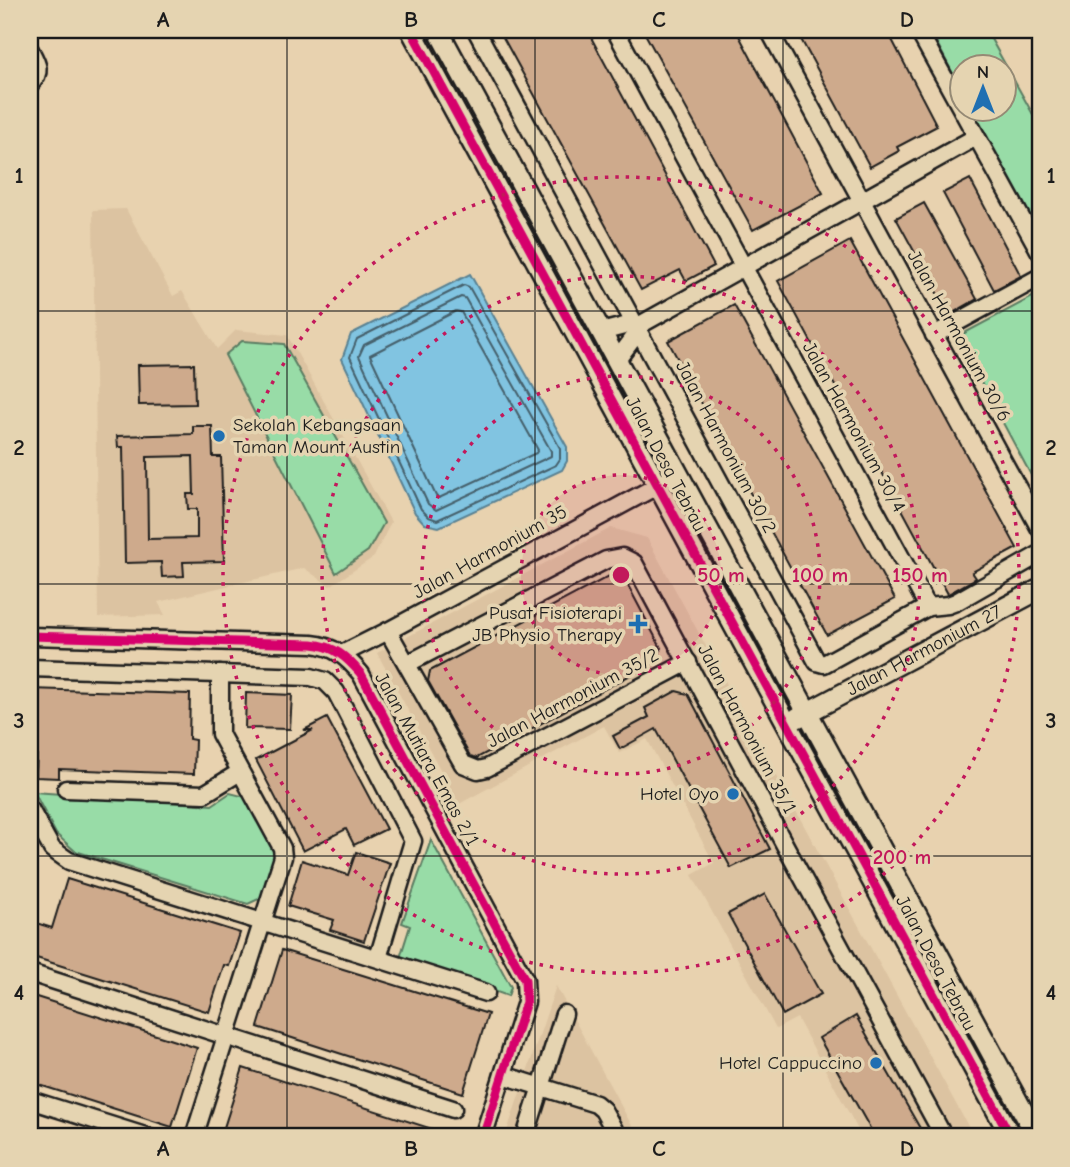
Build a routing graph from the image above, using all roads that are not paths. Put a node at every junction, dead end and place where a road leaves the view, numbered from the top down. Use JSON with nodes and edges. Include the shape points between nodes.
{"nodes":[{"id":1,"x":411,"y":30,"type":"edge"},
{"id":2,"x":438,"y":30,"type":"edge"},
{"id":3,"x":476,"y":30,"type":"edge"},
{"id":4,"x":615,"y":30,"type":"edge"},
{"id":5,"x":769,"y":30,"type":"edge"},
{"id":6,"x":918,"y":30,"type":"edge"},
{"id":7,"x":30,"y":50,"type":"edge"},
{"id":8,"x":33,"y":82,"type":"edge"},
{"id":9,"x":976,"y":137,"type":"junction"},
{"id":10,"x":862,"y":201,"type":"junction"},
{"id":11,"x":1040,"y":252,"type":"edge"},
{"id":12,"x":743,"y":267,"type":"junction"},
{"id":13,"x":1040,"y":276,"type":"edge"},
{"id":14,"x":638,"y":326,"type":"junction"},
{"id":15,"x":601,"y":332,"type":"junction"},
{"id":16,"x":934,"y":335,"type":"junction"},
{"id":17,"x":617,"y":360,"type":"junction"},
{"id":18,"x":679,"y":474,"type":"junction"},
{"id":19,"x":657,"y":485,"type":"junction"},
{"id":20,"x":1040,"y":529,"type":"edge"},
{"id":21,"x":1040,"y":554,"type":"edge"},
{"id":22,"x":1040,"y":589,"type":"edge"},
{"id":23,"x":928,"y":607,"type":"junction"},
{"id":24,"x":388,"y":631,"type":"junction"},
{"id":25,"x":30,"y":636,"type":"edge"},
{"id":26,"x":342,"y":654,"type":"junction"},
{"id":27,"x":688,"y":662,"type":"junction"},
{"id":28,"x":407,"y":664,"type":"junction"},
{"id":29,"x":30,"y":668,"type":"edge"},
{"id":30,"x":220,"y":674,"type":"junction"},
{"id":31,"x":808,"y":713,"type":"junction"},
{"id":32,"x":787,"y":724,"type":"junction"},
{"id":33,"x":240,"y":772,"type":"junction"},
{"id":34,"x":66,"y":789,"type":"dead end"},
{"id":35,"x":30,"y":809,"type":"edge"},
{"id":36,"x":264,"y":922,"type":"junction"},
{"id":37,"x":378,"y":958,"type":"junction"},
{"id":38,"x":946,"y":969,"type":"junction"},
{"id":39,"x":30,"y":974,"type":"edge"},
{"id":40,"x":925,"y":981,"type":"junction"},
{"id":41,"x":486,"y":993,"type":"dead end"},
{"id":42,"x":564,"y":1014,"type":"dead end"},
{"id":43,"x":226,"y":1037,"type":"junction"},
{"id":44,"x":503,"y":1075,"type":"junction"},
{"id":45,"x":542,"y":1086,"type":"junction"},
{"id":46,"x":30,"y":1100,"type":"edge"},
{"id":47,"x":453,"y":1109,"type":"dead end"},
{"id":48,"x":148,"y":1137,"type":"edge"},
{"id":49,"x":194,"y":1137,"type":"edge"},
{"id":50,"x":483,"y":1137,"type":"edge"},
{"id":51,"x":525,"y":1137,"type":"edge"},
{"id":52,"x":618,"y":1137,"type":"edge"},
{"id":53,"x":944,"y":1137,"type":"edge"},
{"id":54,"x":1011,"y":1137,"type":"edge"},
{"id":55,"x":1037,"y":1137,"type":"edge"}],
"edges":[{"from":1,"to":19,"type":"street","name":"Jalan Desa Tebrau"},
{"from":2,"to":15,"type":"street","name":"Jalan Desa Tebrau"},
{"from":3,"to":14,"type":"street"},
{"from":4,"to":12,"type":"street","name":"Jalan Harmonium 30/4"},
{"from":5,"to":10,"type":"street","name":"Jalan Harmonium 30/6"},
{"from":6,"to":9,"type":"street"},
{"from":7,"to":8,"type":"street","via":[[39,66]]},
{"from":9,"to":10,"type":"street"},
{"from":9,"to":11,"type":"street"},
{"from":10,"to":12,"type":"street"},
{"from":10,"to":16,"type":"street","name":"Jalan Harmonium 30/6"},
{"from":12,"to":14,"type":"street"},
{"from":12,"to":23,"type":"street","name":"Jalan Harmonium 30/4"},
{"from":13,"to":16,"type":"street"},
{"from":14,"to":15,"type":"street"},
{"from":14,"to":17,"type":"street"},
{"from":14,"to":23,"type":"street","name":"Jalan Harmonium 30/2","via":[[817,662],[838,658]]},
{"from":15,"to":17,"type":"street","name":"Jalan Desa Tebrau"},
{"from":16,"to":20,"type":"street","name":"Jalan Harmonium 30/6"},
{"from":17,"to":18,"type":"street","name":"Jalan Desa Tebrau"},
{"from":18,"to":19,"type":"street","name":"Jalan Harmonium 35"},
{"from":18,"to":31,"type":"street","name":"Jalan Desa Tebrau"},
{"from":19,"to":24,"type":"street","name":"Jalan Harmonium 35"},
{"from":19,"to":32,"type":"street","name":"Jalan Desa Tebrau"},
{"from":21,"to":23,"type":"street","name":"Jalan Harmonium 30/2","via":[[948,606]]},
{"from":22,"to":31,"type":"street","name":"Jalan Harmonium 27"},
{"from":24,"to":26,"type":"street","name":"Jalan Harmonium 35"},
{"from":24,"to":28,"type":"street","name":"Jalan Harmonium 35/2"},
{"from":25,"to":26,"type":"street","via":[[312,644]]},
{"from":26,"to":44,"type":"street","name":"Jalan Mutiara Emas 2/1","via":[[361,674],[523,971],[526,1002]]},
{"from":27,"to":28,"type":"street","name":"Jalan Harmonium 35/1","via":[[634,563],[622,556],[606,560]]},
{"from":27,"to":28,"type":"street","name":"Jalan Harmonium 35/2","via":[[478,771],[463,764]]},
{"from":27,"to":53,"type":"street","name":"Jalan Harmonium 35/1"},
{"from":29,"to":30,"type":"street"},
{"from":30,"to":33,"type":"street","via":[[220,734]]},
{"from":30,"to":37,"type":"street","via":[[311,677],[325,681],[336,692],[412,841]]},
{"from":31,"to":32,"type":"street","name":"Jalan Harmonium 27"},
{"from":31,"to":38,"type":"street","name":"Jalan Desa Tebrau"},
{"from":32,"to":40,"type":"street","name":"Jalan Desa Tebrau"},
{"from":33,"to":34,"type":"street","via":[[204,794]]},
{"from":33,"to":36,"type":"street","via":[[283,854]]},
{"from":35,"to":36,"type":"street","via":[[52,849],[64,859]]},
{"from":36,"to":37,"type":"street"},
{"from":36,"to":43,"type":"street"},
{"from":37,"to":41,"type":"street"},
{"from":38,"to":40,"type":"street"},
{"from":38,"to":55,"type":"street","name":"Jalan Desa Tebrau"},
{"from":39,"to":43,"type":"street"},
{"from":40,"to":54,"type":"street","name":"Jalan Desa Tebrau"},
{"from":42,"to":45,"type":"street"},
{"from":43,"to":47,"type":"street"},
{"from":43,"to":49,"type":"street"},
{"from":44,"to":45,"type":"street"},
{"from":44,"to":50,"type":"street","name":"Jalan Mutiara Emas 2/1"},
{"from":45,"to":51,"type":"street"},
{"from":45,"to":52,"type":"street","via":[[596,1104]]},
{"from":46,"to":48,"type":"street"}]}
